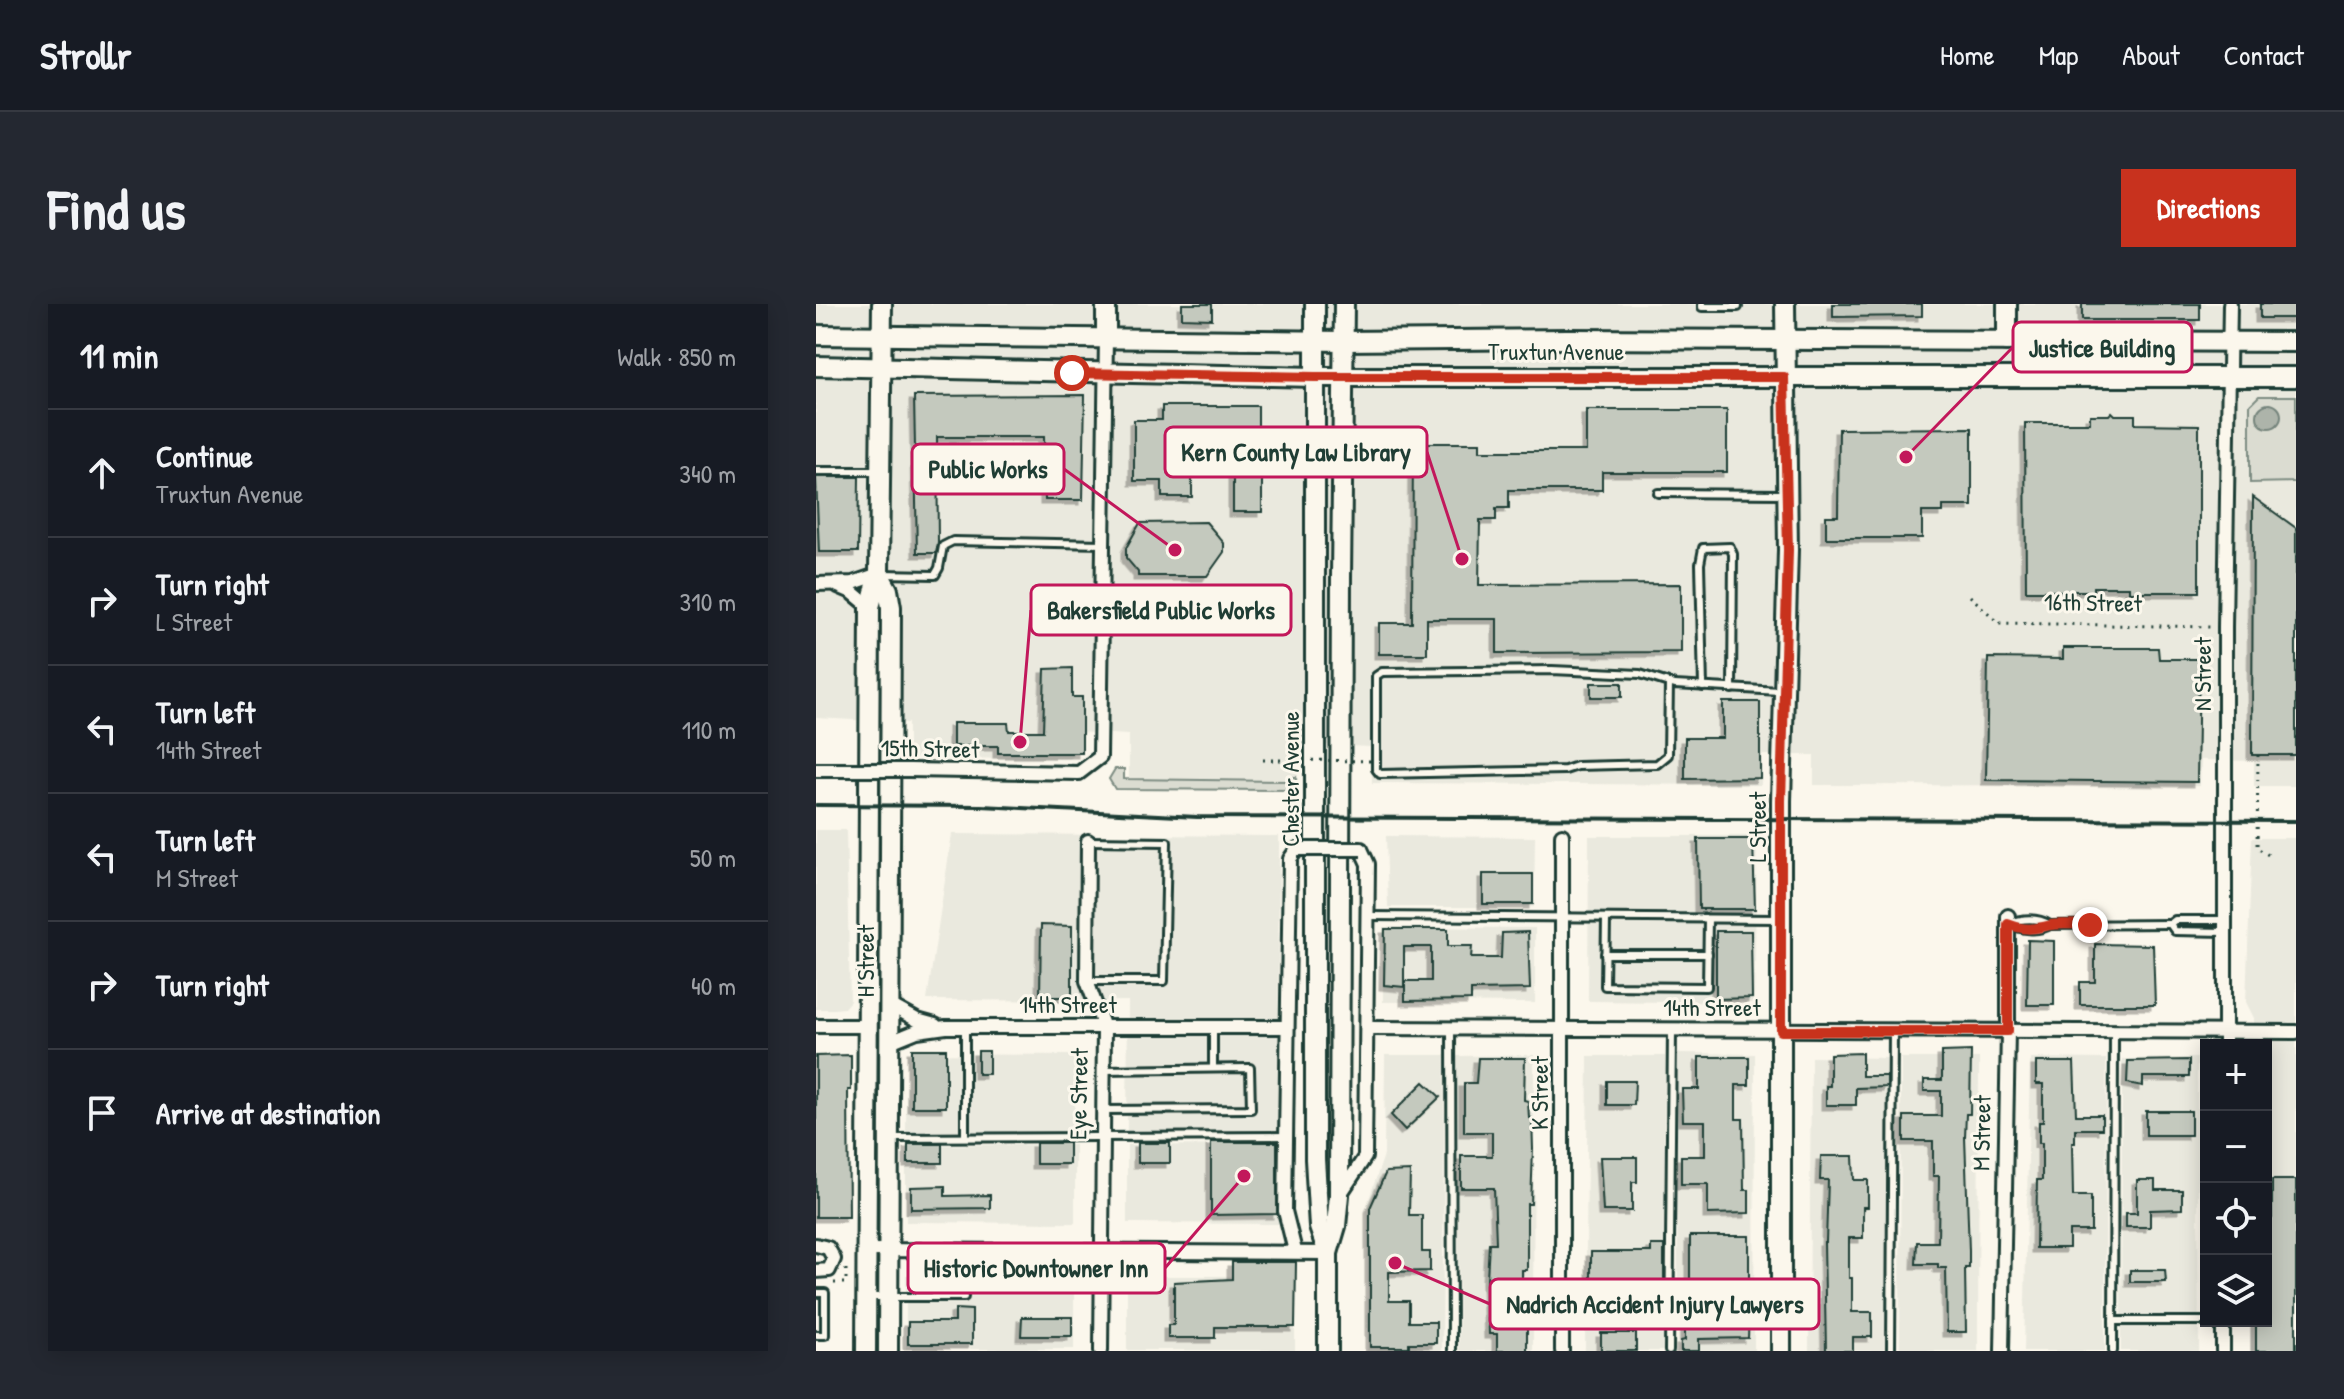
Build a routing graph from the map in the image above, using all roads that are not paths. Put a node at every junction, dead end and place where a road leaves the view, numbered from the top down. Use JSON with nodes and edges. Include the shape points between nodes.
{"nodes":[{"id":1,"x":882,"y":304,"type":"edge"},
{"id":2,"x":1106,"y":304,"type":"edge"},
{"id":3,"x":1315,"y":304,"type":"edge"},
{"id":4,"x":1344,"y":304,"type":"edge"},
{"id":5,"x":1702,"y":304,"type":"edge"},
{"id":6,"x":1737,"y":304,"type":"edge"},
{"id":7,"x":1785,"y":304,"type":"edge"},
{"id":8,"x":2007,"y":304,"type":"edge"},
{"id":9,"x":2230,"y":304,"type":"edge"},
{"id":10,"x":816,"y":335,"type":"edge"},
{"id":11,"x":882,"y":335,"type":"junction"},
{"id":12,"x":1106,"y":338,"type":"junction"},
{"id":13,"x":1315,"y":340,"type":"junction"},
{"id":14,"x":1784,"y":340,"type":"junction"},
{"id":15,"x":1344,"y":341,"type":"junction"},
{"id":16,"x":2007,"y":341,"type":"junction"},
{"id":17,"x":2230,"y":342,"type":"junction"},
{"id":18,"x":2296,"y":342,"type":"edge"},
{"id":19,"x":816,"y":366,"type":"edge"},
{"id":20,"x":880,"y":366,"type":"junction"},
{"id":21,"x":1105,"y":373,"type":"junction"},
{"id":22,"x":1315,"y":377,"type":"junction"},
{"id":23,"x":1344,"y":377,"type":"junction"},
{"id":24,"x":1784,"y":377,"type":"junction"},
{"id":25,"x":2229,"y":377,"type":"junction"},
{"id":26,"x":2296,"y":377,"type":"edge"},
{"id":27,"x":816,"y":471,"type":"edge"},
{"id":28,"x":879,"y":471,"type":"junction"},
{"id":29,"x":1658,"y":493,"type":"dead end"},
{"id":30,"x":1786,"y":494,"type":"junction"},
{"id":31,"x":1103,"y":544,"type":"junction"},
{"id":32,"x":879,"y":574,"type":"junction"},
{"id":33,"x":822,"y":584,"type":"edge"},
{"id":34,"x":870,"y":607,"type":"junction"},
{"id":35,"x":1669,"y":683,"type":"junction"},
{"id":36,"x":1703,"y":687,"type":"junction"},
{"id":37,"x":1732,"y":689,"type":"junction"},
{"id":38,"x":1784,"y":691,"type":"junction"},
{"id":39,"x":816,"y":770,"type":"edge"},
{"id":40,"x":1562,"y":835,"type":"dead end"},
{"id":41,"x":1088,"y":841,"type":"joint"},
{"id":42,"x":1367,"y":916,"type":"junction"},
{"id":43,"x":1563,"y":918,"type":"junction"},
{"id":44,"x":1606,"y":919,"type":"junction"},
{"id":45,"x":1708,"y":919,"type":"junction"},
{"id":46,"x":1781,"y":919,"type":"junction"},
{"id":47,"x":2008,"y":920,"type":"joint"},
{"id":48,"x":2170,"y":924,"type":"junction"},
{"id":49,"x":2225,"y":926,"type":"junction"},
{"id":50,"x":1605,"y":954,"type":"junction"},
{"id":51,"x":1708,"y":954,"type":"junction"},
{"id":52,"x":1087,"y":981,"type":"junction"},
{"id":53,"x":890,"y":1005,"type":"junction"},
{"id":54,"x":816,"y":1026,"type":"edge"},
{"id":55,"x":867,"y":1026,"type":"junction"},
{"id":56,"x":946,"y":1027,"type":"junction"},
{"id":57,"x":965,"y":1027,"type":"junction"},
{"id":58,"x":1213,"y":1027,"type":"junction"},
{"id":59,"x":1287,"y":1027,"type":"junction"},
{"id":60,"x":1104,"y":1028,"type":"junction"},
{"id":61,"x":1367,"y":1028,"type":"junction"},
{"id":62,"x":1451,"y":1029,"type":"junction"},
{"id":63,"x":1562,"y":1030,"type":"junction"},
{"id":64,"x":1672,"y":1030,"type":"junction"},
{"id":65,"x":1781,"y":1031,"type":"junction"},
{"id":66,"x":1893,"y":1031,"type":"junction"},
{"id":67,"x":2008,"y":1031,"type":"junction"},
{"id":68,"x":2114,"y":1032,"type":"junction"},
{"id":69,"x":2296,"y":1032,"type":"edge"},
{"id":70,"x":2225,"y":1039,"type":"edge"},
{"id":71,"x":890,"y":1042,"type":"junction"},
{"id":72,"x":1213,"y":1068,"type":"junction"},
{"id":73,"x":1103,"y":1070,"type":"junction"},
{"id":74,"x":1103,"y":1110,"type":"junction"},
{"id":75,"x":890,"y":1134,"type":"junction"},
{"id":76,"x":1103,"y":1136,"type":"junction"},
{"id":77,"x":1286,"y":1136,"type":"junction"},
{"id":78,"x":965,"y":1137,"type":"junction"},
{"id":79,"x":1339,"y":1195,"type":"junction"},
{"id":80,"x":816,"y":1245,"type":"edge"},
{"id":81,"x":867,"y":1250,"type":"junction"},
{"id":82,"x":889,"y":1250,"type":"junction"},
{"id":83,"x":965,"y":1250,"type":"junction"},
{"id":84,"x":1102,"y":1250,"type":"junction"},
{"id":85,"x":1295,"y":1251,"type":"junction"},
{"id":86,"x":1328,"y":1253,"type":"junction"},
{"id":87,"x":816,"y":1271,"type":"edge"},
{"id":88,"x":816,"y":1293,"type":"edge"},
{"id":89,"x":867,"y":1297,"type":"junction"},
{"id":90,"x":888,"y":1297,"type":"junction"},
{"id":91,"x":2113,"y":1321,"type":"junction"},
{"id":92,"x":2200,"y":1321,"type":"edge"},
{"id":93,"x":2223,"y":1327,"type":"edge"},
{"id":94,"x":816,"y":1335,"type":"edge"},
{"id":95,"x":866,"y":1351,"type":"edge"},
{"id":96,"x":888,"y":1351,"type":"edge"},
{"id":97,"x":1101,"y":1351,"type":"edge"},
{"id":98,"x":1328,"y":1351,"type":"edge"},
{"id":99,"x":1452,"y":1351,"type":"edge"},
{"id":100,"x":1562,"y":1351,"type":"edge"},
{"id":101,"x":1669,"y":1351,"type":"edge"},
{"id":102,"x":1781,"y":1351,"type":"edge"},
{"id":103,"x":1891,"y":1351,"type":"edge"},
{"id":104,"x":2002,"y":1351,"type":"edge"},
{"id":105,"x":2113,"y":1351,"type":"edge"},
{"id":106,"x":2223,"y":1351,"type":"edge"}],
"edges":[{"from":1,"to":11,"type":"main road","name":"H Street"},
{"from":2,"to":12,"type":"main road"},
{"from":3,"to":13,"type":"main road","name":"Chester Avenue"},
{"from":4,"to":15,"type":"main road","name":"Chester Avenue"},
{"from":5,"to":6,"type":"lane"},
{"from":7,"to":14,"type":"main road","name":"L Street"},
{"from":8,"to":16,"type":"main road"},
{"from":9,"to":17,"type":"street","name":"N Street"},
{"from":10,"to":11,"type":"main road","name":"Truxtun Avenue"},
{"from":11,"to":12,"type":"main road","name":"Truxtun Avenue"},
{"from":11,"to":20,"type":"main road","name":"H Street"},
{"from":12,"to":13,"type":"main road","name":"Truxtun Avenue"},
{"from":12,"to":21,"type":"street"},
{"from":13,"to":15,"type":"main road","name":"Truxtun Avenue"},
{"from":13,"to":22,"type":"main road","name":"Chester Avenue"},
{"from":14,"to":15,"type":"main road","name":"Truxtun Avenue"},
{"from":14,"to":16,"type":"main road","name":"Truxtun Avenue"},
{"from":14,"to":24,"type":"main road","name":"L Street"},
{"from":15,"to":23,"type":"main road","name":"Chester Avenue"},
{"from":16,"to":17,"type":"main road","name":"Truxtun Avenue"},
{"from":17,"to":18,"type":"main road","name":"Truxtun Avenue"},
{"from":17,"to":25,"type":"street","name":"N Street"},
{"from":19,"to":20,"type":"main road","name":"Truxtun Avenue"},
{"from":20,"to":21,"type":"main road","name":"Truxtun Avenue"},
{"from":20,"to":28,"type":"main road","name":"H Street"},
{"from":21,"to":22,"type":"main road","name":"Truxtun Avenue"},
{"from":21,"to":31,"type":"street"},
{"from":22,"to":23,"type":"main road","name":"Truxtun Avenue"},
{"from":22,"to":86,"type":"main road","name":"Chester Avenue","via":[[1315,1159],[1319,1227]]},
{"from":23,"to":24,"type":"main road","name":"Truxtun Avenue"},
{"from":23,"to":79,"type":"main road","name":"Chester Avenue"},
{"from":24,"to":25,"type":"main road","name":"Truxtun Avenue"},
{"from":24,"to":30,"type":"main road","name":"L Street"},
{"from":25,"to":26,"type":"main road","name":"Truxtun Avenue"},
{"from":25,"to":49,"type":"street","name":"N Street"},
{"from":27,"to":28,"type":"lane"},
{"from":28,"to":32,"type":"main road","name":"H Street"},
{"from":29,"to":30,"type":"lane"},
{"from":30,"to":38,"type":"main road","name":"L Street"},
{"from":31,"to":32,"type":"lane","via":[[953,541],[943,546],[935,575]]},
{"from":31,"to":39,"type":"street","name":"15th Street","bridge":true,"via":[[1101,744],[1100,757],[1090,766],[1079,773]]},
{"from":32,"to":33,"type":"street","via":[[853,583]]},
{"from":32,"to":34,"type":"main road","name":"H Street"},
{"from":32,"to":53,"type":"main road","name":"H Street","via":[[891,607]]},
{"from":33,"to":34,"type":"street","via":[[852,592]]},
{"from":34,"to":55,"type":"main road","name":"H Street"},
{"from":35,"to":35,"type":"lane","via":[[1640,674],[1575,671],[1382,672],[1375,687],[1376,769],[1380,774],[1445,773],[1657,764],[1668,755]]},
{"from":35,"to":36,"type":"lane"},
{"from":36,"to":37,"type":"lane"},
{"from":36,"to":37,"type":"lane","via":[[1703,548],[1730,547]]},
{"from":37,"to":38,"type":"lane"},
{"from":38,"to":46,"type":"main road","name":"L Street"},
{"from":40,"to":43,"type":"street","name":"K Street"},
{"from":41,"to":52,"type":"street","name":"Eye Street"},
{"from":41,"to":52,"type":"lane","via":[[1167,842],[1164,981]]},
{"from":42,"to":43,"type":"lane"},
{"from":42,"to":59,"type":"street","bridge":true,"via":[[1368,864],[1361,849],[1297,849],[1290,859]]},
{"from":42,"to":61,"type":"street"},
{"from":43,"to":44,"type":"lane"},
{"from":43,"to":63,"type":"street","name":"K Street"},
{"from":44,"to":45,"type":"lane"},
{"from":44,"to":50,"type":"lane"},
{"from":45,"to":46,"type":"lane"},
{"from":45,"to":51,"type":"lane"},
{"from":46,"to":65,"type":"main road","name":"L Street"},
{"from":47,"to":48,"type":"lane","via":[[2021,929]]},
{"from":47,"to":67,"type":"street","name":"M Street"},
{"from":48,"to":49,"type":"lane","via":[[2175,920]]},
{"from":48,"to":49,"type":"lane","via":[[2175,931]]},
{"from":49,"to":70,"type":"street","name":"N Street"},
{"from":50,"to":51,"type":"lane"},
{"from":50,"to":51,"type":"lane","via":[[1605,986],[1707,987]]},
{"from":52,"to":60,"type":"street","name":"Eye Street"},
{"from":53,"to":56,"type":"street","name":"14th Street","via":[[917,1020]]},
{"from":53,"to":71,"type":"main road","name":"H Street"},
{"from":54,"to":55,"type":"street"},
{"from":55,"to":75,"type":"main road","via":[[879,1040]]},
{"from":55,"to":81,"type":"main road","name":"H Street"},
{"from":56,"to":57,"type":"street","name":"14th Street"},
{"from":56,"to":71,"type":"street","name":"14th Street"},
{"from":57,"to":60,"type":"street","name":"14th Street"},
{"from":57,"to":78,"type":"lane"},
{"from":58,"to":59,"type":"street","name":"14th Street"},
{"from":58,"to":60,"type":"street","name":"14th Street"},
{"from":58,"to":72,"type":"lane"},
{"from":59,"to":77,"type":"street"},
{"from":60,"to":73,"type":"street","name":"Eye Street"},
{"from":61,"to":62,"type":"street","name":"14th Street"},
{"from":61,"to":79,"type":"street","via":[[1365,1157]]},
{"from":62,"to":63,"type":"street","name":"14th Street"},
{"from":62,"to":99,"type":"lane"},
{"from":63,"to":64,"type":"street","name":"14th Street"},
{"from":63,"to":100,"type":"street","name":"K Street"},
{"from":64,"to":65,"type":"street","name":"14th Street"},
{"from":64,"to":101,"type":"lane"},
{"from":65,"to":66,"type":"street","name":"14th Street"},
{"from":65,"to":102,"type":"main road","name":"L Street"},
{"from":66,"to":67,"type":"street","name":"14th Street"},
{"from":66,"to":103,"type":"lane"},
{"from":67,"to":68,"type":"street","name":"14th Street"},
{"from":67,"to":104,"type":"street","name":"M Street"},
{"from":68,"to":70,"type":"street","name":"14th Street"},
{"from":68,"to":91,"type":"lane"},
{"from":69,"to":70,"type":"street","name":"14th Street"},
{"from":71,"to":75,"type":"main road","name":"H Street"},
{"from":72,"to":73,"type":"lane"},
{"from":72,"to":74,"type":"lane","via":[[1250,1068],[1251,1109]]},
{"from":73,"to":74,"type":"street","name":"Eye Street"},
{"from":74,"to":76,"type":"street","name":"Eye Street"},
{"from":75,"to":78,"type":"lane"},
{"from":75,"to":82,"type":"main road","name":"H Street"},
{"from":76,"to":77,"type":"lane"},
{"from":76,"to":78,"type":"lane"},
{"from":76,"to":84,"type":"street","name":"Eye Street"},
{"from":77,"to":85,"type":"street","via":[[1285,1211]]},
{"from":79,"to":86,"type":"main road","name":"Chester Avenue"},
{"from":80,"to":87,"type":"street","via":[[828,1248],[834,1259],[829,1270]]},
{"from":81,"to":82,"type":"street"},
{"from":81,"to":89,"type":"main road","name":"H Street"},
{"from":82,"to":83,"type":"street"},
{"from":82,"to":90,"type":"main road","name":"H Street"},
{"from":83,"to":84,"type":"street"},
{"from":83,"to":90,"type":"lane","via":[[964,1297]]},
{"from":84,"to":85,"type":"street"},
{"from":84,"to":97,"type":"street","name":"Eye Street"},
{"from":85,"to":86,"type":"street"},
{"from":86,"to":98,"type":"main road","name":"Chester Avenue"},
{"from":88,"to":94,"type":"lane","via":[[825,1293],[825,1335]]},
{"from":89,"to":90,"type":"lane"},
{"from":89,"to":95,"type":"main road","name":"H Street"},
{"from":90,"to":96,"type":"main road","name":"H Street"},
{"from":91,"to":92,"type":"lane"},
{"from":91,"to":105,"type":"lane"},
{"from":93,"to":106,"type":"street"}]}
